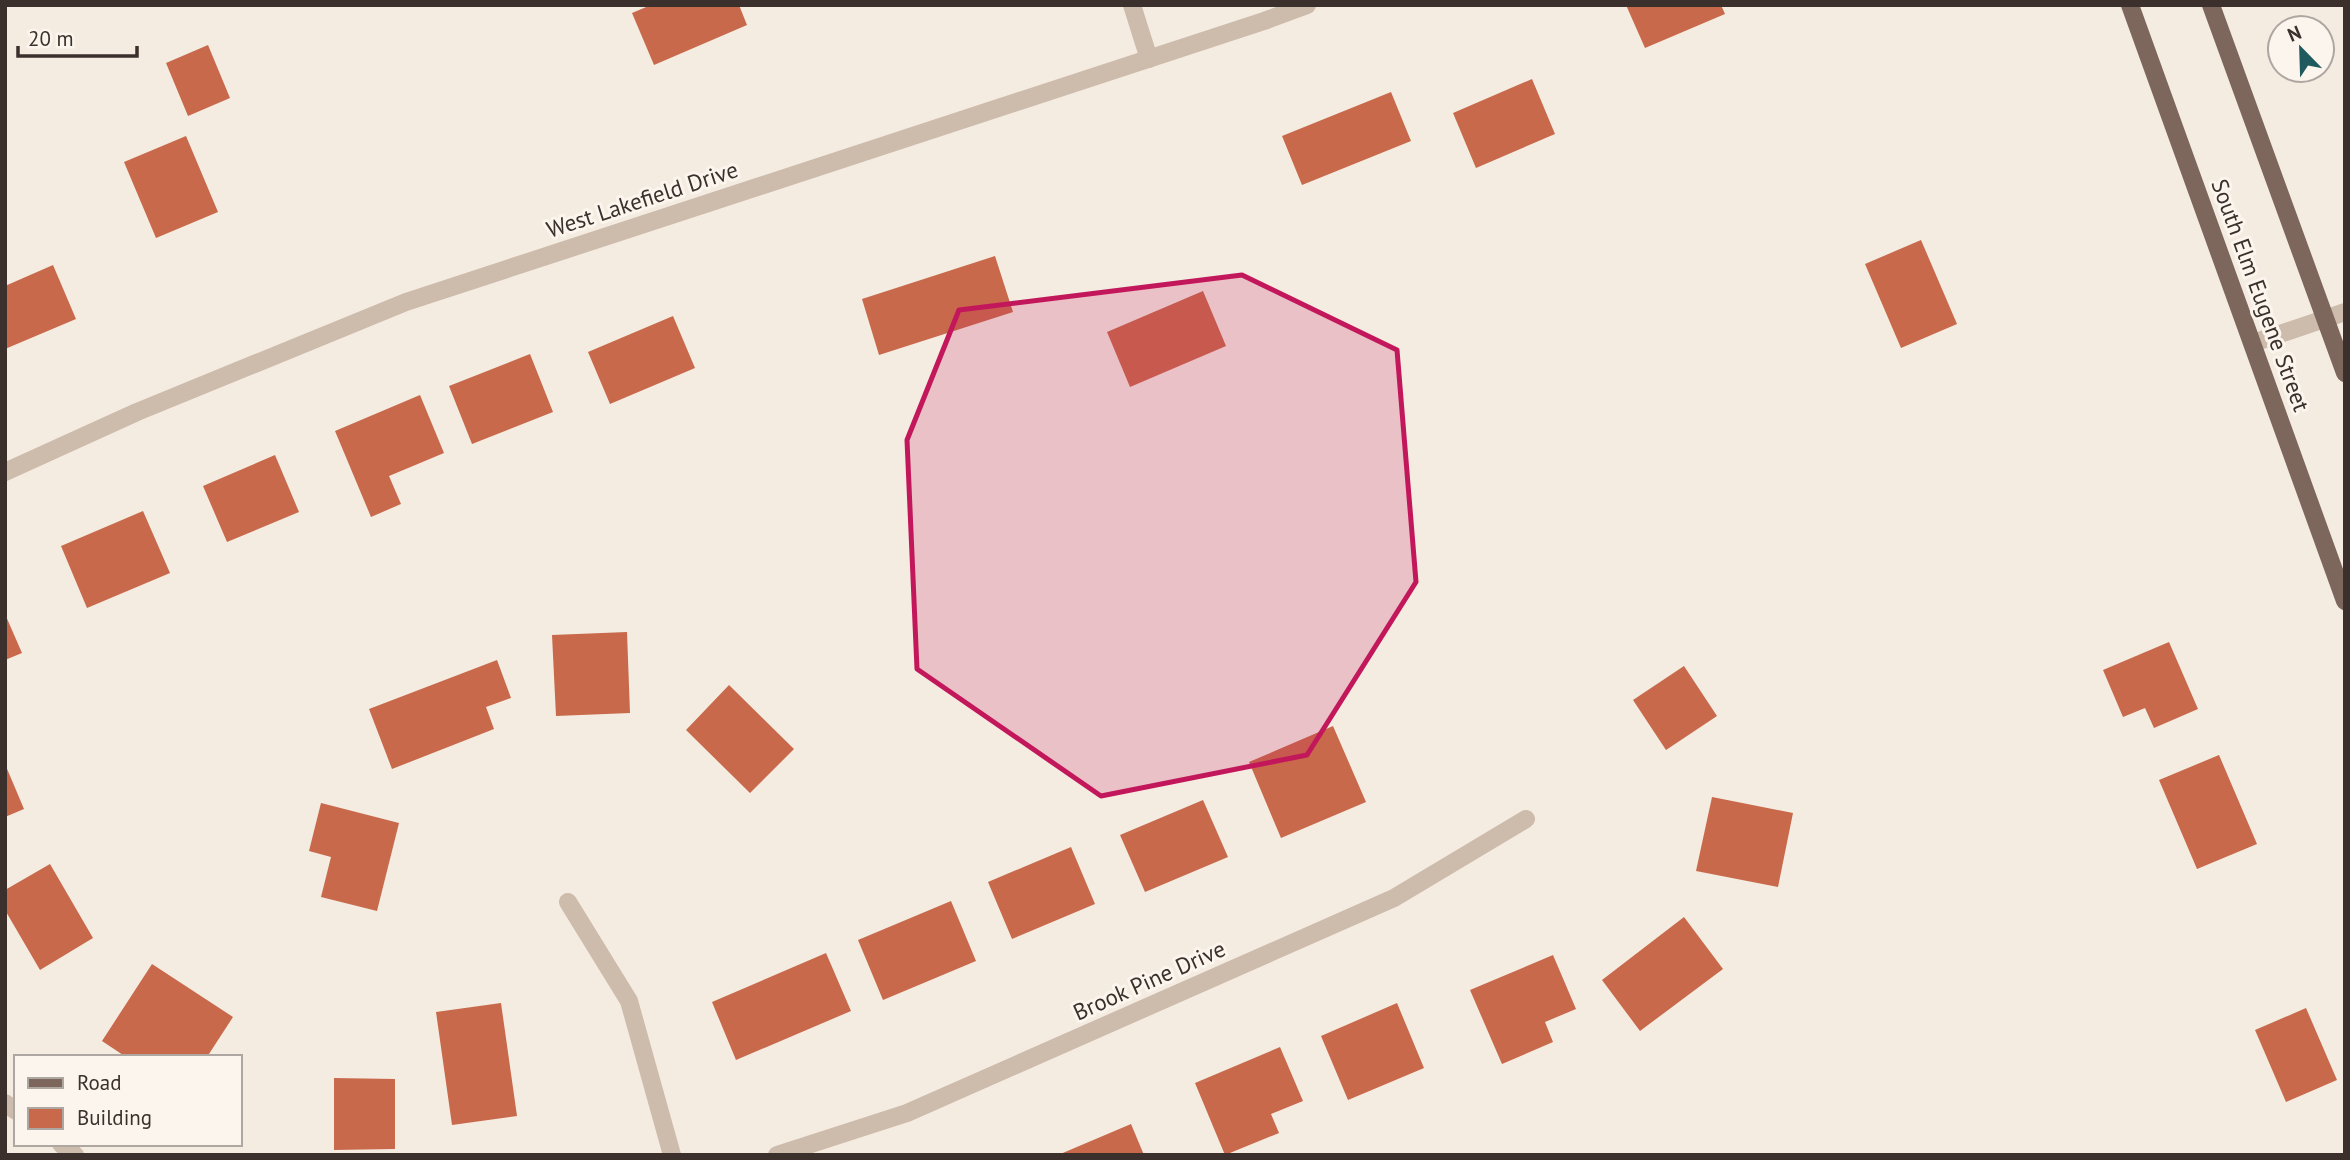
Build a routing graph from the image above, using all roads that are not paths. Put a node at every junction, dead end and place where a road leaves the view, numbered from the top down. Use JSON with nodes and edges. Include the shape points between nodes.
{"nodes":[{"id":1,"x":1132,"y":5,"type":"edge"},
{"id":2,"x":1307,"y":5,"type":"edge"},
{"id":3,"x":2130,"y":5,"type":"edge"},
{"id":4,"x":2211,"y":5,"type":"edge"},
{"id":5,"x":1149,"y":59,"type":"junction"},
{"id":6,"x":2345,"y":312,"type":"edge"},
{"id":7,"x":2325,"y":318,"type":"junction"},
{"id":8,"x":2253,"y":343,"type":"junction"},
{"id":9,"x":2345,"y":373,"type":"edge"},
{"id":10,"x":5,"y":472,"type":"edge"},
{"id":11,"x":2345,"y":601,"type":"edge"},
{"id":12,"x":1526,"y":819,"type":"dead end"},
{"id":13,"x":568,"y":902,"type":"dead end"},
{"id":14,"x":672,"y":1155,"type":"edge"},
{"id":15,"x":777,"y":1155,"type":"edge"}],
"edges":[{"from":1,"to":5,"type":"street"},
{"from":2,"to":5,"type":"street","name":"West Lakefield Drive"},
{"from":3,"to":8,"type":"main road","name":"South Elm Eugene Street"},
{"from":4,"to":7,"type":"main road"},
{"from":5,"to":10,"type":"street","name":"West Lakefield Drive","via":[[406,302],[137,412]]},
{"from":6,"to":7,"type":"street"},
{"from":7,"to":8,"type":"street"},
{"from":7,"to":9,"type":"main road"},
{"from":8,"to":11,"type":"main road","name":"South Elm Eugene Street"},
{"from":12,"to":15,"type":"street","name":"Brook Pine Drive","via":[[1394,898],[907,1113]]},
{"from":13,"to":14,"type":"street","via":[[629,1002]]}]}
